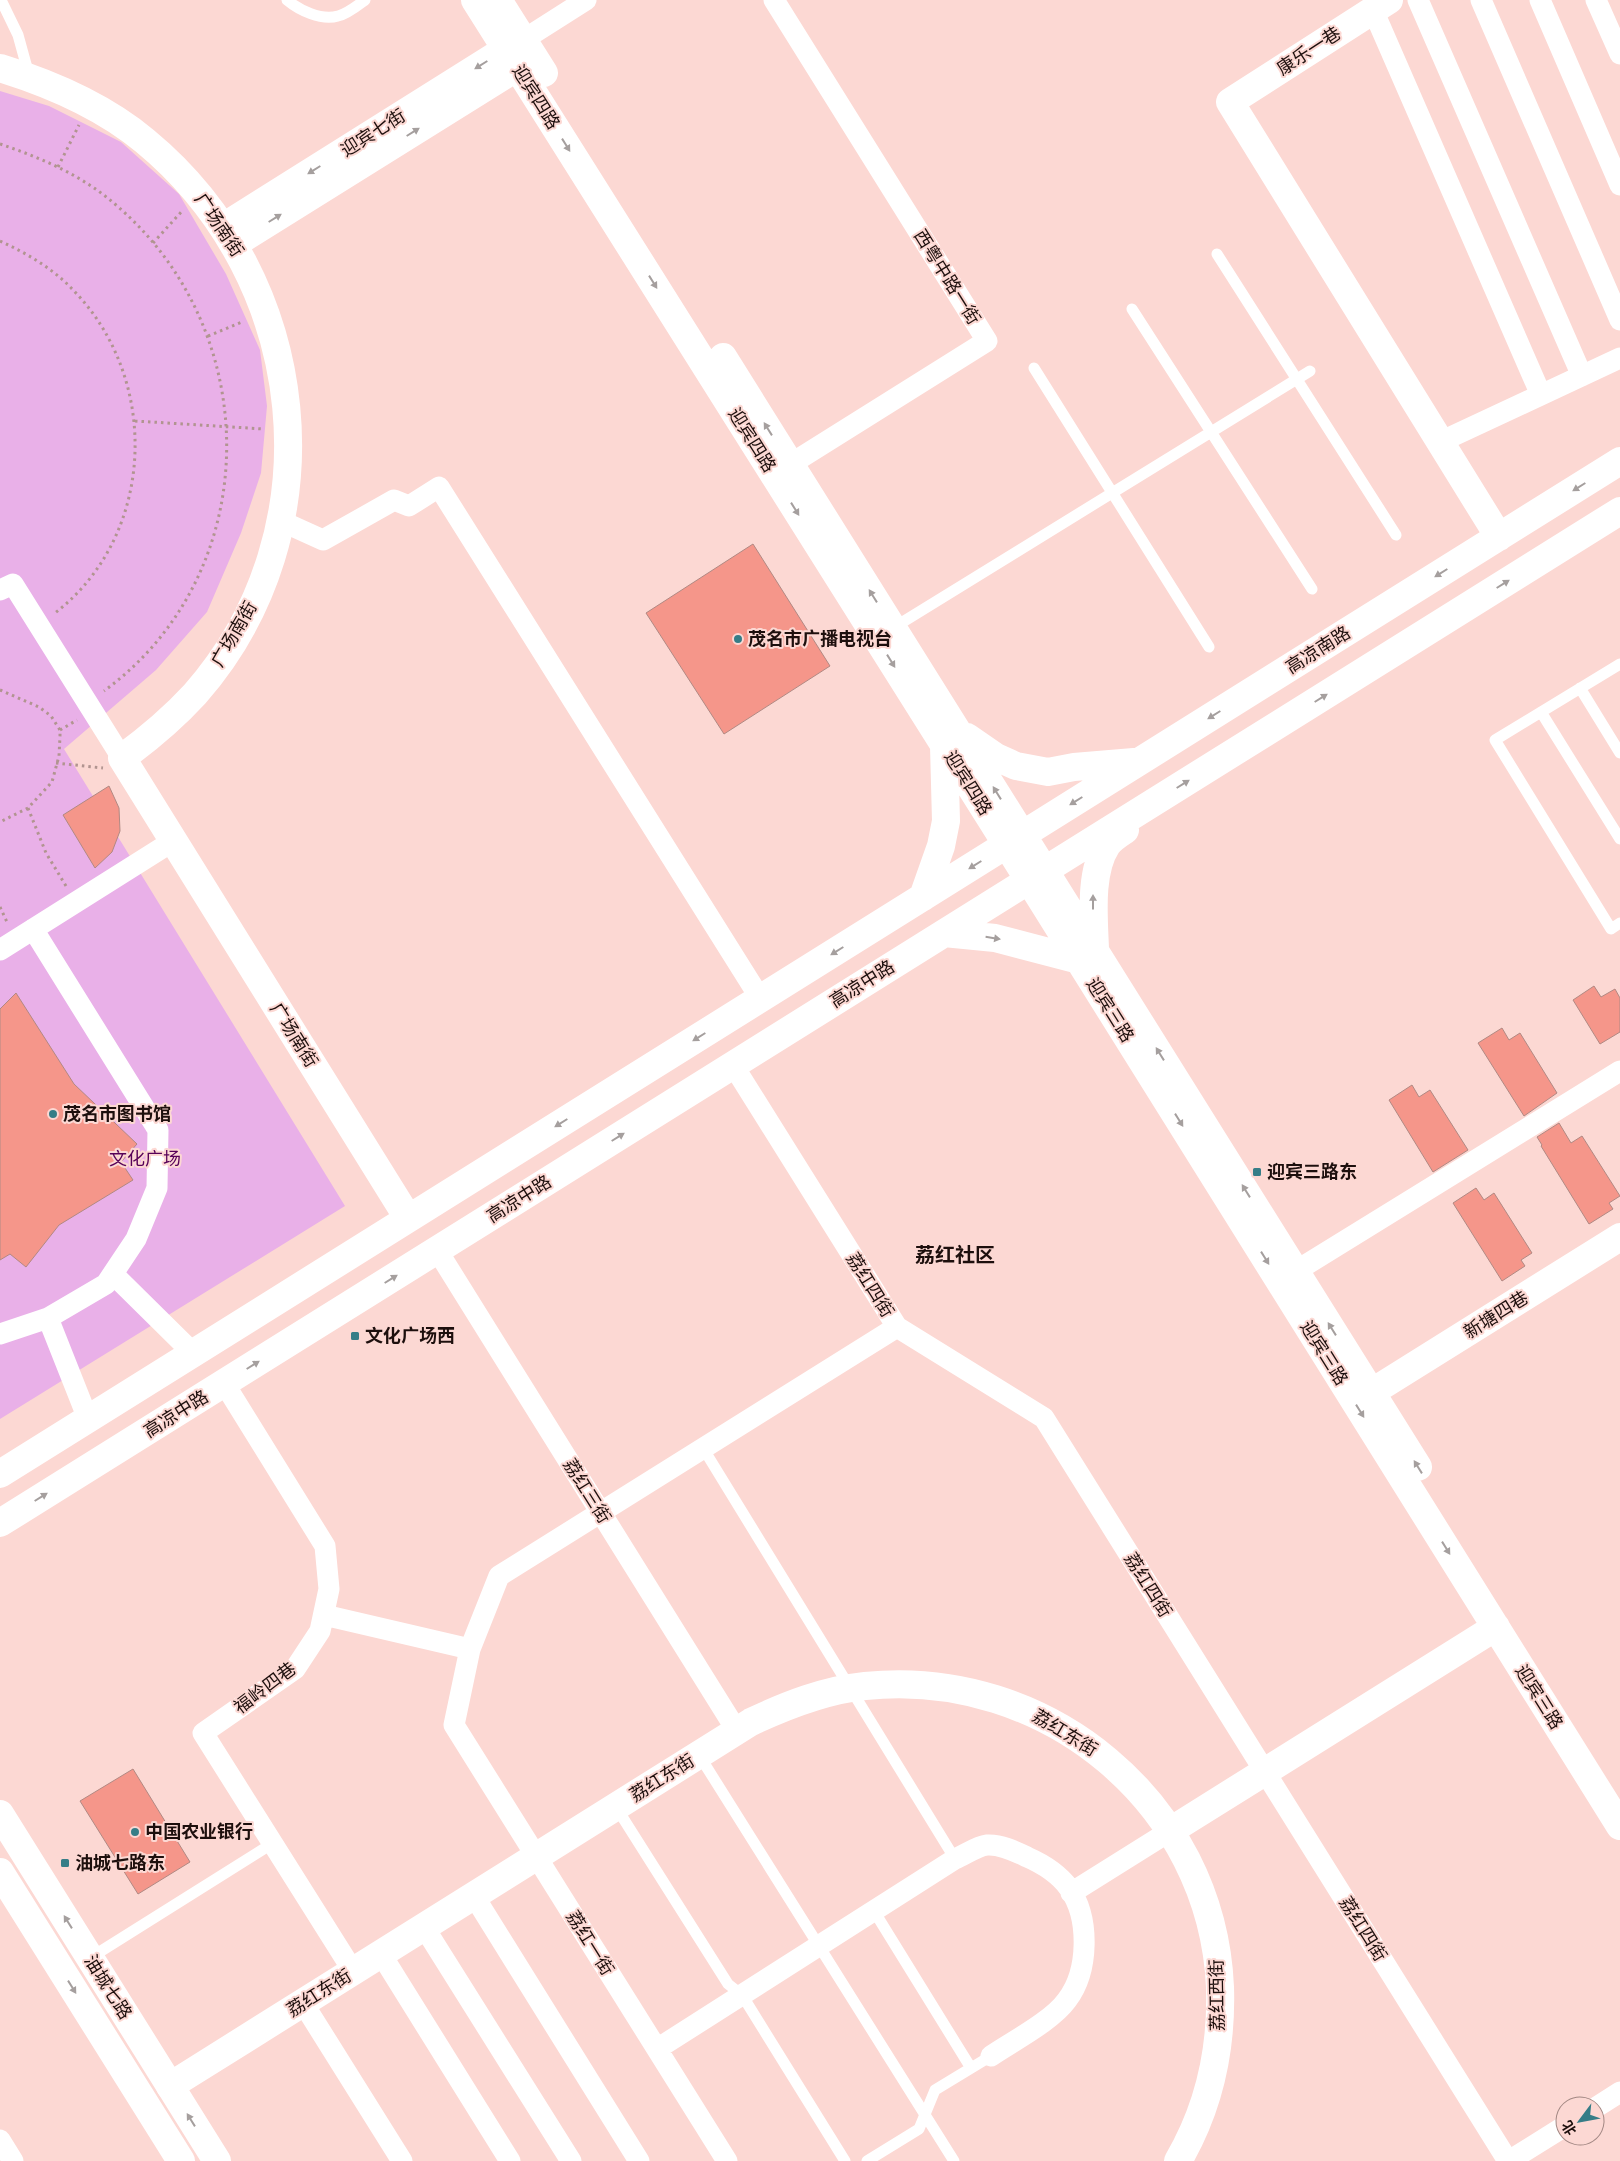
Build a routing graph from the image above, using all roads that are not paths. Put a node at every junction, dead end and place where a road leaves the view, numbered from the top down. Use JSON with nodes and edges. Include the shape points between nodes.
{"nodes":[{"id":1,"x":2,"y":0,"type":"edge"},
{"id":2,"x":287,"y":0,"type":"edge"},
{"id":3,"x":365,"y":0,"type":"edge"},
{"id":4,"x":475,"y":0,"type":"edge"},
{"id":5,"x":498,"y":0,"type":"edge"},
{"id":6,"x":586,"y":0,"type":"edge"},
{"id":7,"x":774,"y":0,"type":"edge"},
{"id":8,"x":1418,"y":0,"type":"edge"},
{"id":9,"x":1481,"y":0,"type":"edge"},
{"id":10,"x":1540,"y":0,"type":"edge"},
{"id":11,"x":1596,"y":0,"type":"edge"},
{"id":12,"x":1381,"y":5,"type":"edge"},
{"id":13,"x":520,"y":53,"type":"junction"},
{"id":14,"x":1620,"y":54,"type":"edge"},
{"id":15,"x":0,"y":68,"type":"edge"},
{"id":16,"x":30,"y":77,"type":"junction"},
{"id":17,"x":1620,"y":185,"type":"edge"},
{"id":18,"x":228,"y":235,"type":"junction"},
{"id":19,"x":1217,"y":254,"type":"dead end"},
{"id":20,"x":1132,"y":310,"type":"dead end"},
{"id":21,"x":1620,"y":320,"type":"edge"},
{"id":22,"x":1620,"y":358,"type":"edge"},
{"id":23,"x":1034,"y":368,"type":"dead end"},
{"id":24,"x":1310,"y":371,"type":"dead end"},
{"id":25,"x":1582,"y":376,"type":"junction"},
{"id":26,"x":1297,"y":379,"type":"junction"},
{"id":27,"x":1541,"y":395,"type":"junction"},
{"id":28,"x":1211,"y":432,"type":"junction"},
{"id":29,"x":1440,"y":442,"type":"junction"},
{"id":30,"x":1620,"y":461,"type":"edge"},
{"id":31,"x":782,"y":469,"type":"junction"},
{"id":32,"x":1114,"y":493,"type":"junction"},
{"id":33,"x":1619,"y":513,"type":"edge"},
{"id":34,"x":281,"y":521,"type":"junction"},
{"id":35,"x":1396,"y":535,"type":"dead end"},
{"id":36,"x":1499,"y":537,"type":"junction"},
{"id":37,"x":1312,"y":589,"type":"dead end"},
{"id":38,"x":0,"y":590,"type":"edge"},
{"id":39,"x":893,"y":628,"type":"junction"},
{"id":40,"x":1209,"y":647,"type":"dead end"},
{"id":41,"x":1620,"y":664,"type":"edge"},
{"id":42,"x":1580,"y":688,"type":"junction"},
{"id":43,"x":1251,"y":692,"type":"junction"},
{"id":44,"x":1541,"y":712,"type":"junction"},
{"id":45,"x":1273,"y":728,"type":"junction"},
{"id":46,"x":951,"y":738,"type":"junction"},
{"id":47,"x":1620,"y":753,"type":"edge"},
{"id":48,"x":122,"y":758,"type":"junction"},
{"id":49,"x":1138,"y":762,"type":"junction"},
{"id":50,"x":1158,"y":799,"type":"junction"},
{"id":51,"x":1620,"y":839,"type":"edge"},
{"id":52,"x":174,"y":841,"type":"junction"},
{"id":53,"x":1027,"y":856,"type":"junction"},
{"id":54,"x":923,"y":896,"type":"junction"},
{"id":55,"x":1620,"y":923,"type":"edge"},
{"id":56,"x":33,"y":929,"type":"junction"},
{"id":57,"x":944,"y":933,"type":"junction"},
{"id":58,"x":0,"y":950,"type":"edge"},
{"id":59,"x":1087,"y":955,"type":"junction"},
{"id":60,"x":809,"y":968,"type":"junction"},
{"id":61,"x":760,"y":998,"type":"junction"},
{"id":62,"x":832,"y":1004,"type":"junction"},
{"id":63,"x":733,"y":1065,"type":"junction"},
{"id":64,"x":1620,"y":1071,"type":"edge"},
{"id":65,"x":408,"y":1218,"type":"junction"},
{"id":66,"x":1620,"y":1237,"type":"edge"},
{"id":67,"x":437,"y":1250,"type":"junction"},
{"id":68,"x":1296,"y":1271,"type":"junction"},
{"id":69,"x":113,"y":1274,"type":"junction"},
{"id":70,"x":48,"y":1318,"type":"junction"},
{"id":71,"x":896,"y":1327,"type":"junction"},
{"id":72,"x":0,"y":1334,"type":"edge"},
{"id":73,"x":193,"y":1353,"type":"junction"},
{"id":74,"x":224,"y":1383,"type":"junction"},
{"id":75,"x":1372,"y":1392,"type":"junction"},
{"id":76,"x":88,"y":1418,"type":"junction"},
{"id":77,"x":56,"y":1439,"type":"junction"},
{"id":78,"x":703,"y":1448,"type":"junction"},
{"id":79,"x":0,"y":1474,"type":"edge"},
{"id":80,"x":78,"y":1474,"type":"junction"},
{"id":81,"x":600,"y":1512,"type":"junction"},
{"id":82,"x":0,"y":1523,"type":"edge"},
{"id":83,"x":324,"y":1615,"type":"junction"},
{"id":84,"x":1496,"y":1627,"type":"junction"},
{"id":85,"x":470,"y":1649,"type":"junction"},
{"id":86,"x":851,"y":1688,"type":"junction"},
{"id":87,"x":737,"y":1731,"type":"junction"},
{"id":88,"x":699,"y":1755,"type":"junction"},
{"id":89,"x":1265,"y":1772,"type":"junction"},
{"id":90,"x":1620,"y":1791,"type":"edge"},
{"id":91,"x":616,"y":1807,"type":"junction"},
{"id":92,"x":0,"y":1814,"type":"edge"},
{"id":93,"x":1620,"y":1826,"type":"edge"},
{"id":94,"x":1170,"y":1831,"type":"junction"},
{"id":95,"x":273,"y":1843,"type":"junction"},
{"id":96,"x":536,"y":1857,"type":"junction"},
{"id":97,"x":956,"y":1859,"type":"junction"},
{"id":98,"x":0,"y":1872,"type":"edge"},
{"id":99,"x":1071,"y":1893,"type":"junction"},
{"id":100,"x":474,"y":1896,"type":"junction"},
{"id":101,"x":874,"y":1911,"type":"junction"},
{"id":102,"x":424,"y":1927,"type":"junction"},
{"id":103,"x":819,"y":1946,"type":"junction"},
{"id":104,"x":381,"y":1954,"type":"junction"},
{"id":105,"x":90,"y":1958,"type":"junction"},
{"id":106,"x":353,"y":1972,"type":"junction"},
{"id":107,"x":742,"y":1995,"type":"junction"},
{"id":108,"x":303,"y":2003,"type":"junction"},
{"id":109,"x":656,"y":2049,"type":"junction"},
{"id":110,"x":991,"y":2056,"type":"joint"},
{"id":111,"x":971,"y":2068,"type":"junction"},
{"id":112,"x":170,"y":2086,"type":"junction"},
{"id":113,"x":1620,"y":2092,"type":"edge"},
{"id":114,"x":1605,"y":2102,"type":"edge"},
{"id":115,"x":925,"y":2114,"type":"junction"},
{"id":116,"x":1555,"y":2132,"type":"edge"},
{"id":117,"x":0,"y":2140,"type":"edge"},
{"id":118,"x":13,"y":2161,"type":"edge"},
{"id":119,"x":181,"y":2161,"type":"edge"},
{"id":120,"x":217,"y":2161,"type":"edge"},
{"id":121,"x":402,"y":2161,"type":"edge"},
{"id":122,"x":510,"y":2161,"type":"edge"},
{"id":123,"x":571,"y":2161,"type":"edge"},
{"id":124,"x":639,"y":2161,"type":"edge"},
{"id":125,"x":726,"y":2161,"type":"edge"},
{"id":126,"x":845,"y":2161,"type":"edge"},
{"id":127,"x":867,"y":2161,"type":"edge"},
{"id":128,"x":954,"y":2161,"type":"edge"},
{"id":129,"x":1178,"y":2161,"type":"edge"},
{"id":130,"x":1509,"y":2161,"type":"edge"}],
"edges":[{"from":1,"to":16,"type":"lane","via":[[18,35]]},
{"from":2,"to":3,"type":"lane","via":[[296,8],[320,16],[337,16]]},
{"from":4,"to":13,"type":"main road","name":"迎宾四路"},
{"from":5,"to":13,"type":"main road","name":"迎宾四路"},
{"from":6,"to":13,"type":"street"},
{"from":7,"to":31,"type":"street","name":"西粤中路一街","via":[[987,342]]},
{"from":8,"to":25,"type":"street"},
{"from":9,"to":21,"type":"street"},
{"from":10,"to":17,"type":"street"},
{"from":11,"to":14,"type":"street"},
{"from":12,"to":27,"type":"street"},
{"from":12,"to":29,"type":"main road","name":"康乐一巷","via":[[1230,102]]},
{"from":13,"to":18,"type":"main road","name":"迎宾七街"},
{"from":13,"to":31,"type":"main road","name":"迎宾四路"},
{"from":15,"to":16,"type":"main road","name":"广场南街"},
{"from":16,"to":18,"type":"main road","name":"广场南街","via":[[90,104],[144,140],[198,194]]},
{"from":18,"to":34,"type":"main road","name":"广场南街","via":[[247,267],[266,312],[280,359],[288,431]]},
{"from":19,"to":26,"type":"lane"},
{"from":20,"to":28,"type":"lane"},
{"from":22,"to":25,"type":"street"},
{"from":23,"to":32,"type":"lane"},
{"from":24,"to":26,"type":"lane"},
{"from":25,"to":27,"type":"street"},
{"from":26,"to":28,"type":"lane"},
{"from":26,"to":35,"type":"lane"},
{"from":27,"to":29,"type":"street"},
{"from":28,"to":32,"type":"lane"},
{"from":28,"to":37,"type":"lane"},
{"from":29,"to":36,"type":"main road"},
{"from":30,"to":36,"type":"main road","name":"高凉南路","one_way":true},
{"from":39,"to":31,"type":"main road","name":"迎宾四路","one_way":true},
{"from":31,"to":46,"type":"main road","name":"迎宾四路","one_way":true},
{"from":32,"to":39,"type":"lane"},
{"from":32,"to":40,"type":"lane"},
{"from":45,"to":33,"type":"main road","one_way":true},
{"from":34,"to":48,"type":"main road","name":"广场南街","via":[[252,606],[215,668],[172,717]]},
{"from":34,"to":61,"type":"street","via":[[323,540],[394,500],[409,506],[439,487]]},
{"from":36,"to":43,"type":"main road","name":"高凉南路","one_way":true},
{"from":38,"to":48,"type":"street","via":[[13,584]]},
{"from":39,"to":46,"type":"main road","name":"迎宾四路"},
{"from":41,"to":42,"type":"lane"},
{"from":42,"to":44,"type":"lane"},
{"from":42,"to":47,"type":"lane"},
{"from":43,"to":45,"type":"main road"},
{"from":43,"to":49,"type":"main road","name":"高凉南路","one_way":true},
{"from":44,"to":51,"type":"lane"},
{"from":44,"to":55,"type":"lane","via":[[1495,740],[1611,929]]},
{"from":50,"to":45,"type":"main road","one_way":true},
{"from":46,"to":49,"type":"main road","via":[[1016,766],[1048,772]]},
{"from":46,"to":53,"type":"main road","name":"迎宾四路"},
{"from":46,"to":54,"type":"main road","via":[[946,821],[941,846]]},
{"from":48,"to":52,"type":"main road","name":"广场南街"},
{"from":49,"to":53,"type":"main road","name":"高凉南路","one_way":true},
{"from":50,"to":53,"type":"main road"},
{"from":59,"to":50,"type":"main road","one_way":true,"via":[[1093,896],[1107,845]]},
{"from":52,"to":56,"type":"street"},
{"from":52,"to":65,"type":"main road","name":"广场南街"},
{"from":53,"to":54,"type":"main road","one_way":true},
{"from":53,"to":57,"type":"main road","name":"高凉中路"},
{"from":53,"to":59,"type":"main road","name":"迎宾三路"},
{"from":54,"to":60,"type":"main road","one_way":true},
{"from":56,"to":58,"type":"street"},
{"from":56,"to":69,"type":"street","via":[[158,1130],[157,1188],[136,1239]]},
{"from":57,"to":59,"type":"main road","one_way":true,"via":[[995,938]]},
{"from":57,"to":62,"type":"main road","name":"高凉中路"},
{"from":68,"to":59,"type":"main road","name":"迎宾三路","one_way":true},
{"from":59,"to":84,"type":"main road","name":"迎宾三路","one_way":true},
{"from":60,"to":61,"type":"main road"},
{"from":60,"to":62,"type":"main road"},
{"from":61,"to":65,"type":"main road","one_way":true},
{"from":62,"to":63,"type":"main road","name":"高凉中路"},
{"from":67,"to":63,"type":"main road","name":"高凉中路","one_way":true},
{"from":63,"to":71,"type":"street","name":"荔红四街"},
{"from":64,"to":68,"type":"street"},
{"from":65,"to":73,"type":"main road"},
{"from":66,"to":75,"type":"main road","name":"新塘四巷"},
{"from":74,"to":67,"type":"main road","name":"高凉中路","one_way":true},
{"from":67,"to":81,"type":"street","name":"荔红三街"},
{"from":75,"to":68,"type":"main road","name":"迎宾三路","one_way":true},
{"from":69,"to":70,"type":"street","via":[[106,1284]]},
{"from":69,"to":73,"type":"street"},
{"from":70,"to":72,"type":"street"},
{"from":70,"to":76,"type":"street"},
{"from":71,"to":78,"type":"street"},
{"from":71,"to":89,"type":"street","name":"荔红四街","via":[[1044,1418]]},
{"from":73,"to":76,"type":"main road"},
{"from":74,"to":80,"type":"main road","name":"高凉中路"},
{"from":74,"to":83,"type":"street","name":"福岭四巷","via":[[325,1546],[329,1588]]},
{"from":90,"to":75,"type":"main road","name":"迎宾三路","one_way":true},
{"from":76,"to":77,"type":"main road"},
{"from":77,"to":79,"type":"main road"},
{"from":77,"to":80,"type":"main road"},
{"from":78,"to":81,"type":"street"},
{"from":78,"to":86,"type":"lane"},
{"from":82,"to":80,"type":"main road","name":"高凉中路","one_way":true},
{"from":81,"to":85,"type":"street","via":[[499,1576]]},
{"from":81,"to":87,"type":"street","name":"荔红三街"},
{"from":83,"to":85,"type":"street"},
{"from":83,"to":95,"type":"street","name":"福岭四巷","via":[[320,1631],[295,1669],[203,1733]]},
{"from":84,"to":89,"type":"main road"},
{"from":84,"to":93,"type":"main road","name":"迎宾三路"},
{"from":85,"to":96,"type":"street","name":"荔红一街","via":[[454,1725]]},
{"from":86,"to":87,"type":"main road","name":"荔红东街","via":[[778,1709]]},
{"from":86,"to":94,"type":"main road","name":"荔红东街","via":[[893,1684],[952,1688],[1010,1703],[1037,1714],[1112,1763],[1146,1799]]},
{"from":86,"to":97,"type":"lane"},
{"from":87,"to":88,"type":"main road","name":"荔红东街"},
{"from":88,"to":91,"type":"main road","name":"荔红东街"},
{"from":88,"to":103,"type":"lane"},
{"from":89,"to":94,"type":"main road"},
{"from":89,"to":130,"type":"street","name":"荔红四街"},
{"from":91,"to":96,"type":"main road","name":"荔红东街"},
{"from":91,"to":107,"type":"lane","via":[[728,1984]]},
{"from":105,"to":92,"type":"main road","name":"油城七路","one_way":true},
{"from":94,"to":99,"type":"street"},
{"from":94,"to":129,"type":"main road","name":"荔红西街","via":[[1207,1913],[1216,1950],[1220,2003],[1218,2040],[1208,2092]]},
{"from":95,"to":105,"type":"lane"},
{"from":95,"to":106,"type":"street","name":"福岭四巷"},
{"from":96,"to":100,"type":"main road","name":"荔红东街"},
{"from":96,"to":109,"type":"street","name":"荔红一街"},
{"from":97,"to":99,"type":"street","via":[[985,1845],[999,1846],[1047,1867]]},
{"from":97,"to":101,"type":"street"},
{"from":98,"to":119,"type":"main road","name":"油城七路","one_way":true},
{"from":99,"to":110,"type":"street","via":[[1084,1932],[1083,1964],[1078,1982],[1053,2014]]},
{"from":100,"to":102,"type":"main road","name":"荔红东街"},
{"from":100,"to":124,"type":"street"},
{"from":101,"to":103,"type":"street"},
{"from":101,"to":111,"type":"lane"},
{"from":102,"to":104,"type":"main road","name":"荔红东街"},
{"from":102,"to":123,"type":"street"},
{"from":103,"to":107,"type":"street"},
{"from":103,"to":115,"type":"lane"},
{"from":104,"to":106,"type":"main road","name":"荔红东街"},
{"from":104,"to":122,"type":"street"},
{"from":105,"to":112,"type":"main road","name":"油城七路"},
{"from":106,"to":108,"type":"main road","name":"荔红东街"},
{"from":107,"to":109,"type":"street"},
{"from":107,"to":126,"type":"lane"},
{"from":108,"to":112,"type":"main road","name":"荔红东街"},
{"from":108,"to":121,"type":"street"},
{"from":109,"to":125,"type":"street","name":"荔红一街"},
{"from":110,"to":111,"type":"lane"},
{"from":111,"to":115,"type":"lane","via":[[935,2090]]},
{"from":120,"to":112,"type":"main road","name":"油城七路","one_way":true},
{"from":113,"to":114,"type":"street"},
{"from":115,"to":127,"type":"lane","via":[[919,2129]]},
{"from":115,"to":128,"type":"lane"},
{"from":116,"to":130,"type":"street"},
{"from":117,"to":118,"type":"street"}]}
